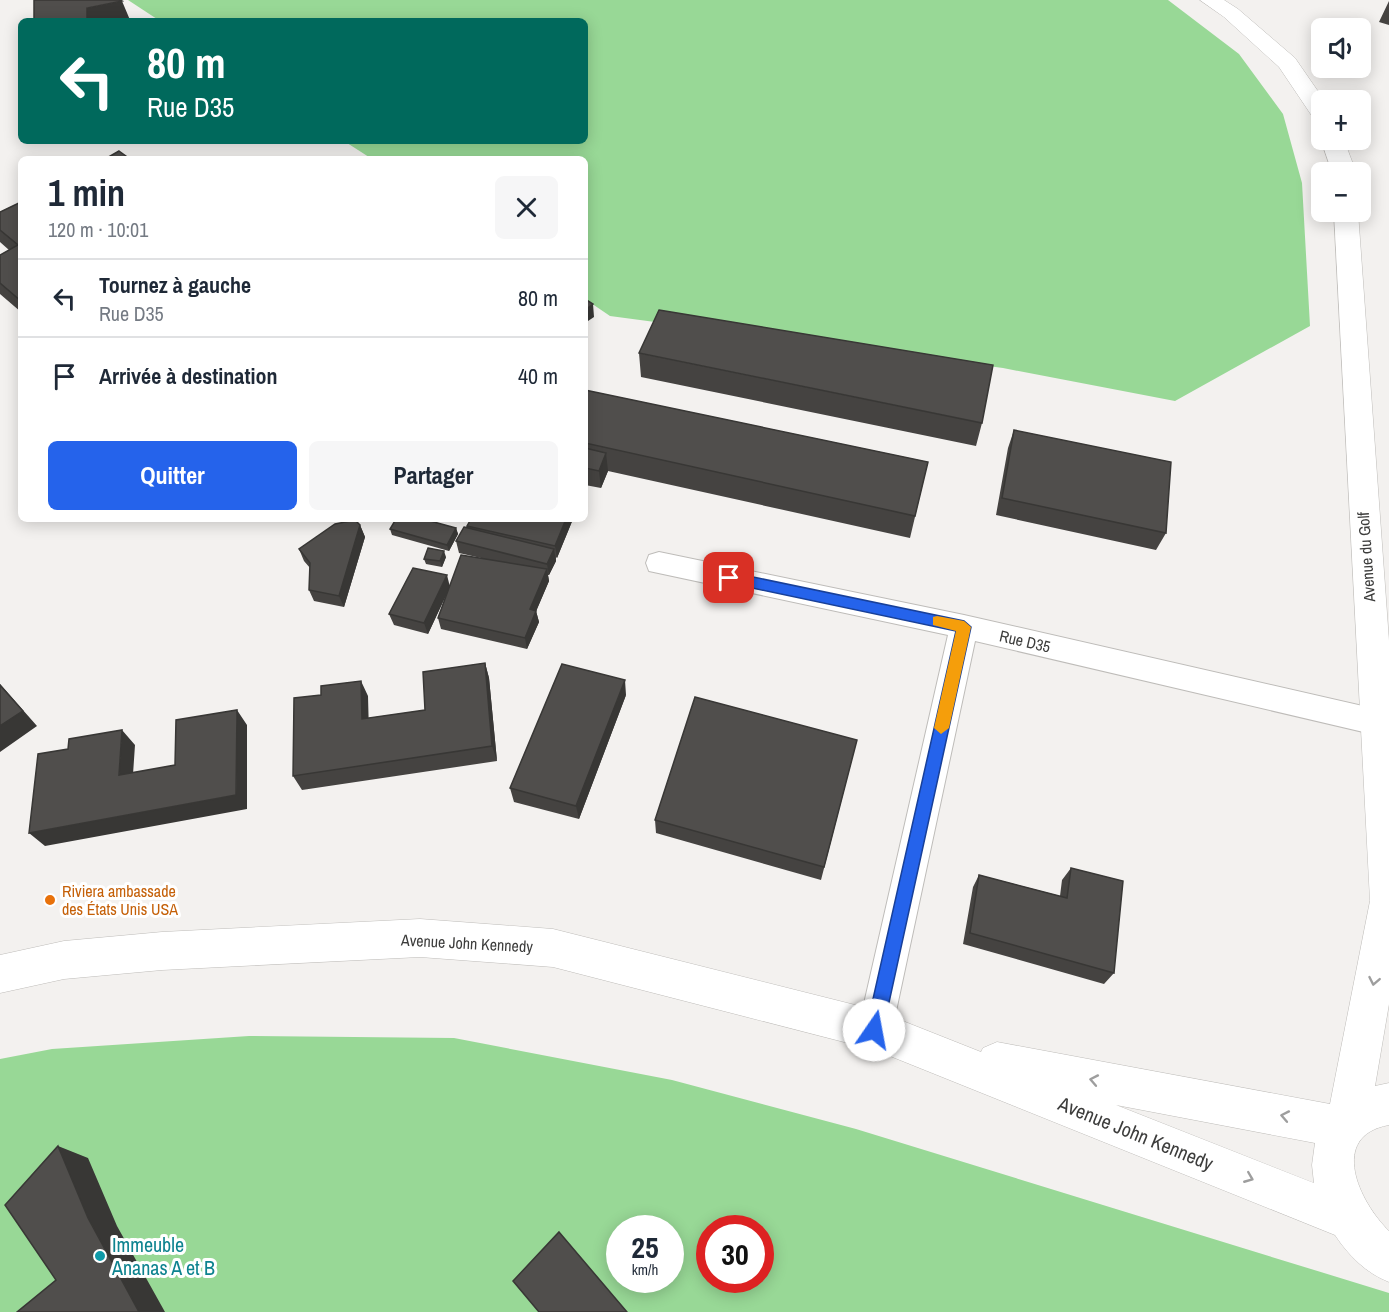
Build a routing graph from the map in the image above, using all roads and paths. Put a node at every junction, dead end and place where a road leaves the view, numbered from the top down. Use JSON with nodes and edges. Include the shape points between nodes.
{"nodes":[{"id":1,"x":1210,"y":0,"type":"edge"},
{"id":2,"x":1311,"y":98,"type":"edge"},
{"id":3,"x":1347,"y":222,"type":"edge"},
{"id":4,"x":659,"y":563,"type":"dead end"},
{"id":5,"x":964,"y":627,"type":"junction"},
{"id":6,"x":1383,"y":723,"type":"edge"},
{"id":7,"x":1389,"y":904,"type":"edge"},
{"id":8,"x":0,"y":974,"type":"edge"},
{"id":9,"x":874,"y":1030,"type":"junction"},
{"id":10,"x":922,"y":1047,"type":"junction"},
{"id":11,"x":1389,"y":1104,"type":"edge"},
{"id":12,"x":1345,"y":1123,"type":"junction"},
{"id":13,"x":1350,"y":1219,"type":"junction"},
{"id":14,"x":1389,"y":1260,"type":"edge"}],
"edges":[{"from":1,"to":2,"type":"main road","via":[[1231,13],[1287,63]]},
{"from":3,"to":6,"type":"main road","name":"Avenue du Golf"},
{"from":4,"to":5,"type":"street","name":"Rue D35"},
{"from":5,"to":6,"type":"street","name":"Rue D35"},
{"from":5,"to":9,"type":"street"},
{"from":6,"to":7,"type":"main road","name":"Avenue du Golf"},
{"from":7,"to":12,"type":"main road","name":"Avenue du Golf","one_way":true},
{"from":8,"to":9,"type":"main road","name":"Avenue John Kennedy","via":[[64,960],[162,951],[420,938],[553,948]]},
{"from":9,"to":10,"type":"main road","name":"Avenue John Kennedy"},
{"from":12,"to":10,"type":"main road","name":"Avenue John Kennedy","one_way":true},
{"from":10,"to":13,"type":"main road","name":"Avenue John Kennedy","one_way":true},
{"from":11,"to":12,"type":"main road","via":[[1365,1108]]},
{"from":12,"to":13,"type":"main road","name":"Avenue John Kennedy","via":[[1334,1146],[1333,1169],[1338,1194]]},
{"from":13,"to":14,"type":"main road","name":"Avenue John Kennedy"}]}
